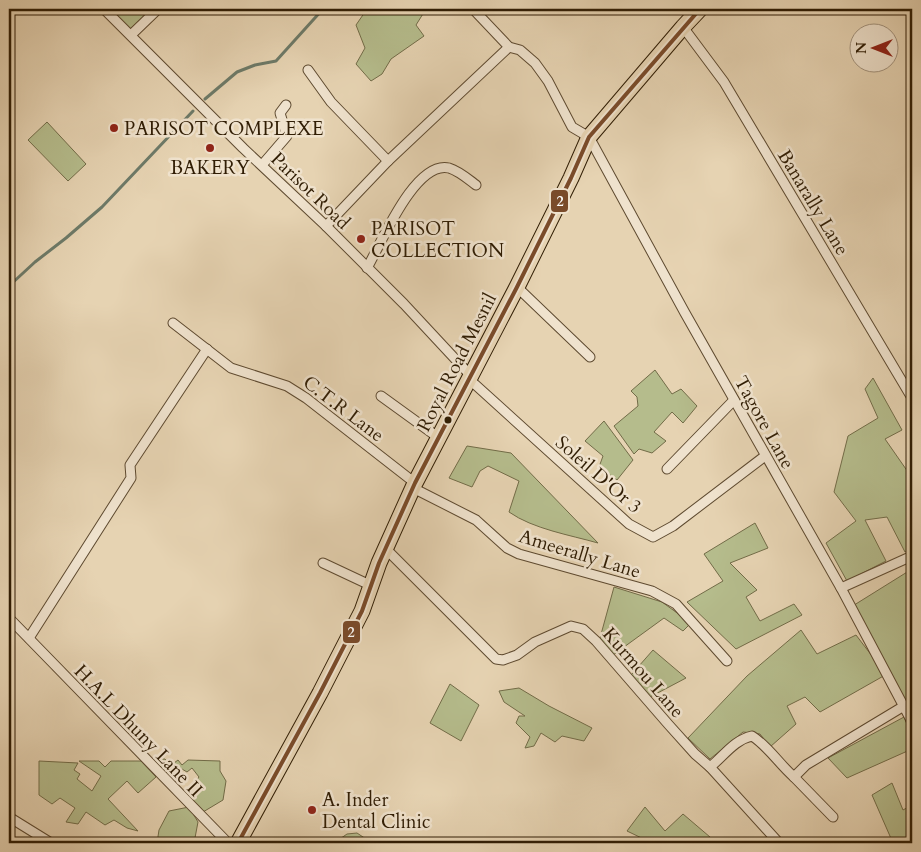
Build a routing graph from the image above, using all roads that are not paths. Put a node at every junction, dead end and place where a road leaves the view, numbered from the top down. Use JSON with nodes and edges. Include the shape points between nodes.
{"nodes":[{"id":1,"x":104,"y":9,"type":"edge"},
{"id":2,"x":158,"y":9,"type":"edge"},
{"id":3,"x":700,"y":9,"type":"edge"},
{"id":4,"x":476,"y":10,"type":"edge"},
{"id":5,"x":682,"y":27,"type":"junction"},
{"id":6,"x":131,"y":35,"type":"junction"},
{"id":7,"x":509,"y":47,"type":"junction"},
{"id":8,"x":308,"y":70,"type":"dead end"},
{"id":9,"x":286,"y":105,"type":"dead end"},
{"id":10,"x":589,"y":137,"type":"junction"},
{"id":11,"x":388,"y":161,"type":"junction"},
{"id":12,"x":262,"y":166,"type":"junction"},
{"id":13,"x":476,"y":184,"type":"dead end"},
{"id":14,"x":326,"y":226,"type":"junction"},
{"id":15,"x":368,"y":268,"type":"junction"},
{"id":16,"x":517,"y":288,"type":"junction"},
{"id":17,"x":173,"y":323,"type":"dead end"},
{"id":18,"x":207,"y":349,"type":"junction"},
{"id":19,"x":590,"y":357,"type":"dead end"},
{"id":20,"x":470,"y":378,"type":"junction"},
{"id":21,"x":381,"y":396,"type":"dead end"},
{"id":22,"x":912,"y":398,"type":"edge"},
{"id":23,"x":734,"y":400,"type":"junction"},
{"id":24,"x":439,"y":438,"type":"junction"},
{"id":25,"x":765,"y":456,"type":"junction"},
{"id":26,"x":667,"y":469,"type":"dead end"},
{"id":27,"x":414,"y":485,"type":"junction"},
{"id":28,"x":386,"y":549,"type":"junction"},
{"id":29,"x":912,"y":556,"type":"edge"},
{"id":30,"x":322,"y":563,"type":"dead end"},
{"id":31,"x":372,"y":586,"type":"junction"},
{"id":32,"x":841,"y":588,"type":"junction"},
{"id":33,"x":9,"y":618,"type":"edge"},
{"id":34,"x":29,"y":638,"type":"junction"},
{"id":35,"x":727,"y":661,"type":"dead end"},
{"id":36,"x":904,"y":706,"type":"junction"},
{"id":37,"x":912,"y":722,"type":"edge"},
{"id":38,"x":710,"y":767,"type":"junction"},
{"id":39,"x":794,"y":777,"type":"junction"},
{"id":40,"x":833,"y":816,"type":"dead end"},
{"id":41,"x":9,"y":817,"type":"edge"},
{"id":42,"x":51,"y":843,"type":"edge"},
{"id":43,"x":228,"y":843,"type":"edge"},
{"id":44,"x":238,"y":843,"type":"edge"},
{"id":45,"x":779,"y":843,"type":"edge"}],
"edges":[{"from":1,"to":6,"type":"street","name":"Parisot Road"},
{"from":2,"to":6,"type":"street"},
{"from":3,"to":5,"type":"main road","name":"Royal Road Mesnil"},
{"from":4,"to":7,"type":"street"},
{"from":5,"to":10,"type":"main road","name":"Royal Road Mesnil"},
{"from":5,"to":22,"type":"street","name":"Banarally Lane","via":[[724,82]]},
{"from":6,"to":12,"type":"street","name":"Parisot Road"},
{"from":7,"to":10,"type":"street","via":[[520,50],[535,64],[572,127]]},
{"from":7,"to":11,"type":"street"},
{"from":8,"to":11,"type":"street","via":[[331,102]]},
{"from":9,"to":12,"type":"street","via":[[280,113],[287,136]]},
{"from":10,"to":16,"type":"main road","name":"Royal Road Mesnil"},
{"from":10,"to":23,"type":"street","name":"Tagore Lane"},
{"from":11,"to":14,"type":"street"},
{"from":12,"to":14,"type":"street","name":"Parisot Road"},
{"from":13,"to":15,"type":"street","via":[[450,168],[429,172],[406,197]]},
{"from":14,"to":15,"type":"street","name":"Parisot Road"},
{"from":15,"to":20,"type":"street","name":"Parisot Road"},
{"from":16,"to":19,"type":"street"},
{"from":16,"to":20,"type":"main road","name":"Royal Road Mesnil"},
{"from":17,"to":18,"type":"street","name":"C.T.R Lane"},
{"from":18,"to":27,"type":"street","name":"C.T.R Lane","via":[[231,368],[287,386],[306,398]]},
{"from":18,"to":34,"type":"street","via":[[130,466],[131,478]]},
{"from":20,"to":24,"type":"main road","name":"Royal Road Mesnil"},
{"from":20,"to":25,"type":"street","name":"Soleil D'Or 3","via":[[629,524],[653,536],[673,526]]},
{"from":21,"to":24,"type":"street"},
{"from":23,"to":25,"type":"street","name":"Tagore Lane"},
{"from":23,"to":26,"type":"street"},
{"from":24,"to":27,"type":"main road","name":"Royal Road Mesnil"},
{"from":25,"to":32,"type":"street","name":"Tagore Lane"},
{"from":27,"to":28,"type":"main road","name":"Royal Road Mesnil"},
{"from":27,"to":35,"type":"street","name":"Ameerally Lane","via":[[476,520],[507,548],[519,554],[652,591],[676,604]]},
{"from":28,"to":31,"type":"main road","name":"Royal Road Mesnil"},
{"from":28,"to":38,"type":"street","name":"Kurmou Lane","via":[[496,659],[517,655],[535,642],[571,626],[583,629]]},
{"from":29,"to":32,"type":"street"},
{"from":30,"to":31,"type":"street"},
{"from":31,"to":44,"type":"main road","name":"Royal Road Mesnil","via":[[320,693]]},
{"from":32,"to":36,"type":"street","name":"Tagore Lane"},
{"from":33,"to":34,"type":"street","name":"H.A.L Dhuny Lane II"},
{"from":34,"to":43,"type":"street","name":"H.A.L Dhuny Lane II"},
{"from":36,"to":37,"type":"street","name":"Tagore Lane"},
{"from":36,"to":39,"type":"street","via":[[806,765]]},
{"from":38,"to":39,"type":"street","via":[[737,742],[752,736]]},
{"from":38,"to":45,"type":"street","name":"Kurmou Lane"},
{"from":39,"to":40,"type":"street"},
{"from":41,"to":42,"type":"street"}]}
